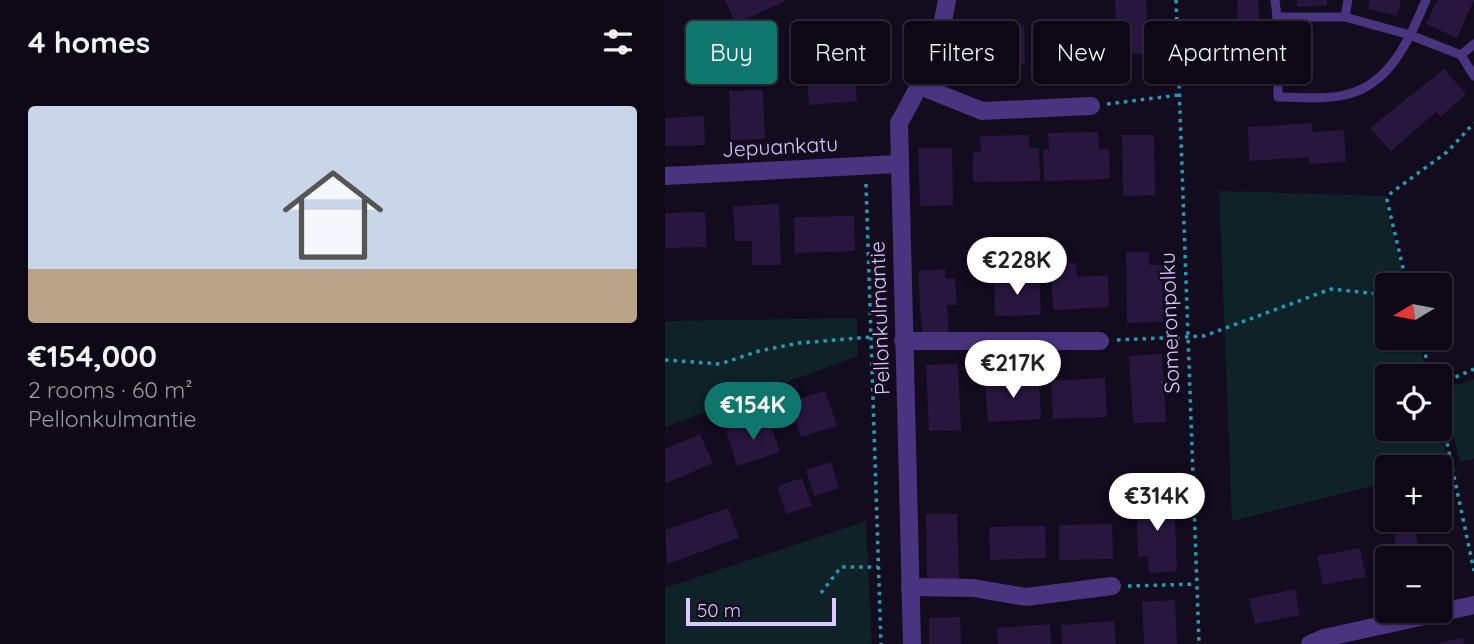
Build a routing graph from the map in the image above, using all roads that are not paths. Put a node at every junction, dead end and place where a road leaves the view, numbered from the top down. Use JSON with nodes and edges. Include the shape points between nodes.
{"nodes":[{"id":1,"x":947,"y":0,"type":"edge"},
{"id":2,"x":1275,"y":0,"type":"edge"},
{"id":3,"x":1348,"y":0,"type":"edge"},
{"id":4,"x":1426,"y":0,"type":"edge"},
{"id":5,"x":1277,"y":17,"type":"junction"},
{"id":6,"x":1345,"y":17,"type":"junction"},
{"id":7,"x":1411,"y":35,"type":"junction"},
{"id":8,"x":1474,"y":44,"type":"edge"},
{"id":9,"x":1461,"y":55,"type":"junction"},
{"id":10,"x":1474,"y":76,"type":"edge"},
{"id":11,"x":920,"y":86,"type":"junction"},
{"id":12,"x":1091,"y":106,"type":"road end"},
{"id":13,"x":898,"y":164,"type":"junction"},
{"id":14,"x":665,"y":176,"type":"edge"},
{"id":15,"x":903,"y":341,"type":"junction"},
{"id":16,"x":1100,"y":341,"type":"road end"},
{"id":17,"x":1112,"y":586,"type":"road end"},
{"id":18,"x":910,"y":587,"type":"junction"},
{"id":19,"x":1474,"y":606,"type":"edge"},
{"id":20,"x":912,"y":644,"type":"edge"},
{"id":21,"x":1310,"y":644,"type":"edge"}],
"edges":[{"from":1,"to":11,"type":"street","name":"Pellonkulmantie","via":[[941,35]]},
{"from":2,"to":5,"type":"lane"},
{"from":3,"to":6,"type":"lane"},
{"from":4,"to":7,"type":"lane"},
{"from":5,"to":6,"type":"lane"},
{"from":5,"to":7,"type":"lane","via":[[1278,97],[1344,96],[1367,86],[1392,66]]},
{"from":6,"to":7,"type":"lane"},
{"from":7,"to":9,"type":"lane"},
{"from":8,"to":9,"type":"lane"},
{"from":9,"to":10,"type":"lane"},
{"from":11,"to":12,"type":"street","via":[[982,111]]},
{"from":11,"to":13,"type":"street","name":"Pellonkulmantie","via":[[899,122]]},
{"from":13,"to":14,"type":"street","name":"Jepuankatu"},
{"from":13,"to":15,"type":"street","name":"Pellonkulmantie"},
{"from":15,"to":16,"type":"street"},
{"from":15,"to":18,"type":"street","name":"Pellonkulmantie"},
{"from":17,"to":18,"type":"street","via":[[1026,597],[973,588]]},
{"from":18,"to":20,"type":"street","name":"Pellonkulmantie"},
{"from":19,"to":21,"type":"street"}]}
